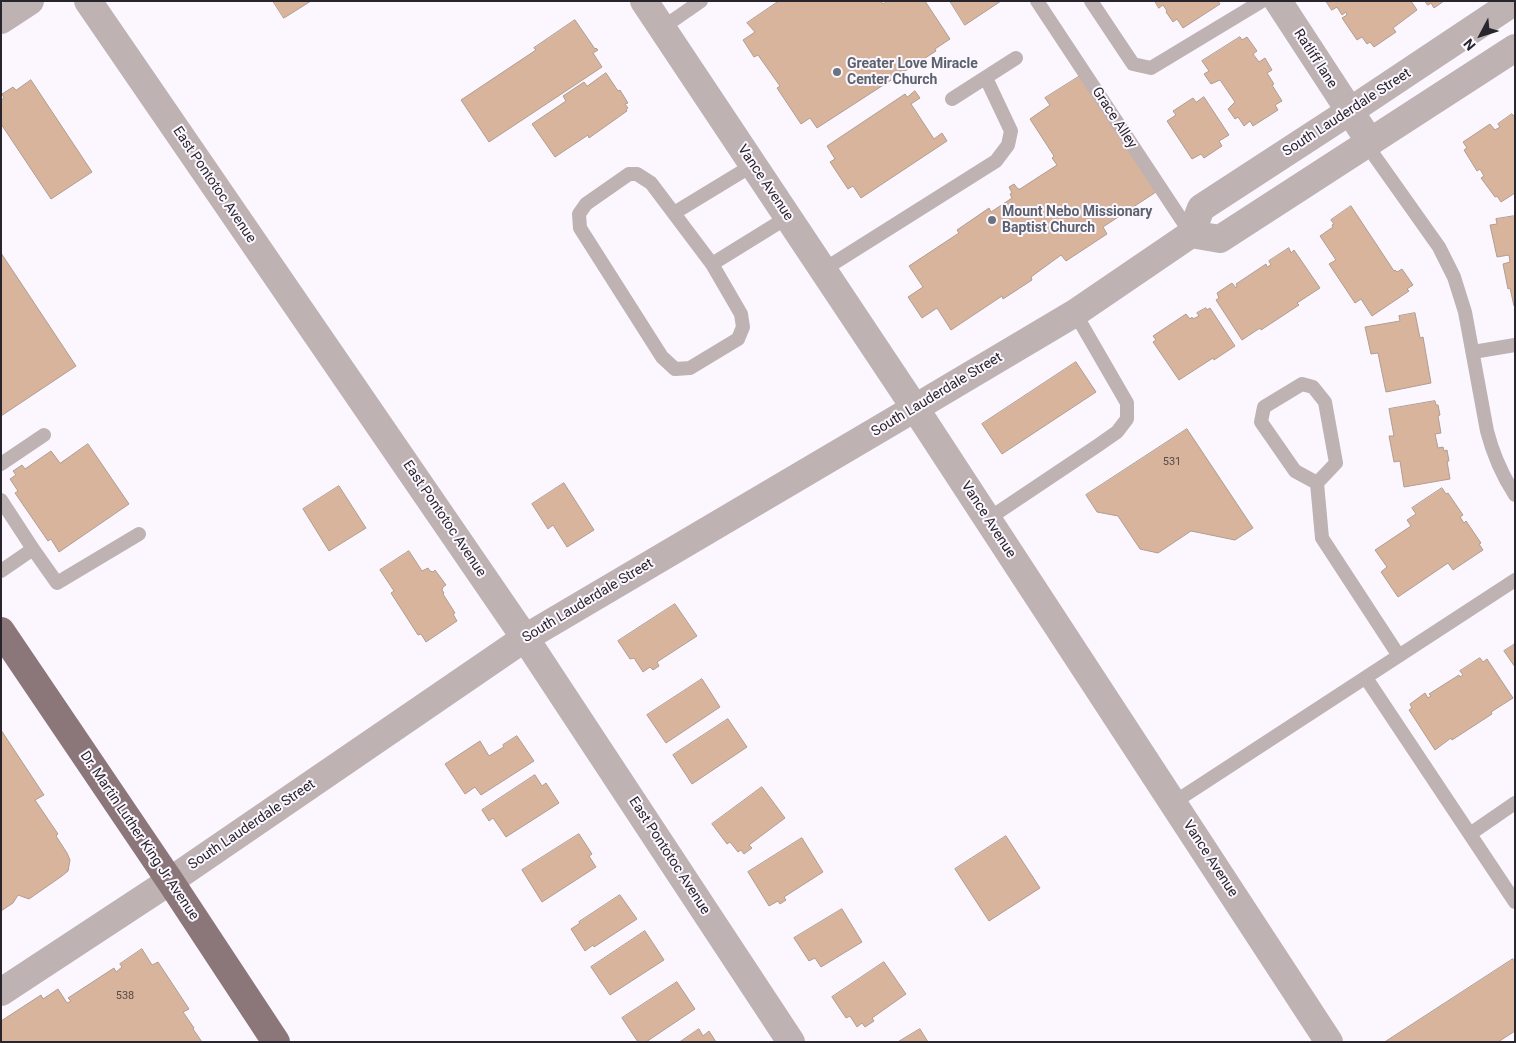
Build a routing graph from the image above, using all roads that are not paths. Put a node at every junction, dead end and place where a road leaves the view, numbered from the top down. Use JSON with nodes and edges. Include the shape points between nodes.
{"nodes":[{"id":1,"x":30,"y":1,"type":"edge"},
{"id":2,"x":88,"y":1,"type":"edge"},
{"id":3,"x":644,"y":1,"type":"edge"},
{"id":4,"x":701,"y":1,"type":"edge"},
{"id":5,"x":1037,"y":1,"type":"edge"},
{"id":6,"x":1091,"y":1,"type":"edge"},
{"id":7,"x":1262,"y":1,"type":"edge"},
{"id":8,"x":1278,"y":1,"type":"edge"},
{"id":9,"x":1515,"y":1,"type":"edge"},
{"id":10,"x":1,"y":20,"type":"edge"},
{"id":11,"x":662,"y":28,"type":"junction"},
{"id":12,"x":1515,"y":48,"type":"edge"},
{"id":13,"x":1016,"y":58,"type":"dead end"},
{"id":14,"x":986,"y":78,"type":"junction"},
{"id":15,"x":952,"y":99,"type":"dead end"},
{"id":16,"x":1350,"y":111,"type":"junction"},
{"id":17,"x":1368,"y":143,"type":"junction"},
{"id":18,"x":753,"y":165,"type":"junction"},
{"id":19,"x":674,"y":213,"type":"junction"},
{"id":20,"x":788,"y":218,"type":"junction"},
{"id":21,"x":1191,"y":234,"type":"junction"},
{"id":22,"x":712,"y":264,"type":"junction"},
{"id":23,"x":824,"y":270,"type":"junction"},
{"id":24,"x":1074,"y":313,"type":"junction"},
{"id":25,"x":1515,"y":345,"type":"edge"},
{"id":26,"x":1473,"y":352,"type":"junction"},
{"id":27,"x":915,"y":408,"type":"junction"},
{"id":28,"x":44,"y":435,"type":"dead end"},
{"id":29,"x":1,"y":464,"type":"edge"},
{"id":30,"x":1317,"y":483,"type":"junction"},
{"id":31,"x":1515,"y":495,"type":"edge"},
{"id":32,"x":1,"y":500,"type":"edge"},
{"id":33,"x":988,"y":519,"type":"junction"},
{"id":34,"x":140,"y":534,"type":"dead end"},
{"id":35,"x":33,"y":549,"type":"junction"},
{"id":36,"x":1,"y":571,"type":"edge"},
{"id":37,"x":1515,"y":580,"type":"edge"},
{"id":38,"x":1,"y":631,"type":"edge"},
{"id":39,"x":525,"y":638,"type":"junction"},
{"id":40,"x":1399,"y":656,"type":"junction"},
{"id":41,"x":1366,"y":678,"type":"junction"},
{"id":42,"x":1173,"y":803,"type":"junction"},
{"id":43,"x":1515,"y":803,"type":"edge"},
{"id":44,"x":1470,"y":834,"type":"junction"},
{"id":45,"x":170,"y":881,"type":"junction"},
{"id":46,"x":1515,"y":902,"type":"edge"},
{"id":47,"x":1,"y":992,"type":"edge"},
{"id":48,"x":276,"y":1042,"type":"edge"},
{"id":49,"x":791,"y":1042,"type":"edge"},
{"id":50,"x":1329,"y":1042,"type":"edge"}],
"edges":[{"from":1,"to":10,"type":"street"},
{"from":2,"to":39,"type":"street","name":"East Pontotoc Avenue"},
{"from":3,"to":11,"type":"street","name":"Vance Avenue"},
{"from":4,"to":11,"type":"lane"},
{"from":5,"to":21,"type":"lane","name":"Grace Alley"},
{"from":6,"to":7,"type":"lane","via":[[1133,64],[1151,68]]},
{"from":8,"to":16,"type":"street","name":"Ratliff lane"},
{"from":9,"to":16,"type":"street","name":"South Lauderdale Street"},
{"from":11,"to":18,"type":"street","name":"Vance Avenue"},
{"from":12,"to":17,"type":"street"},
{"from":13,"to":14,"type":"lane"},
{"from":14,"to":15,"type":"lane"},
{"from":14,"to":23,"type":"lane","via":[[1011,131],[1008,144],[996,161]]},
{"from":16,"to":17,"type":"street","name":"Ratliff lane"},
{"from":16,"to":21,"type":"street","name":"South Lauderdale Street","via":[[1201,208]]},
{"from":17,"to":21,"type":"street","via":[[1220,239]]},
{"from":17,"to":26,"type":"lane","via":[[1447,262],[1465,312]]},
{"from":18,"to":19,"type":"lane"},
{"from":18,"to":20,"type":"street","name":"Vance Avenue"},
{"from":19,"to":22,"type":"lane"},
{"from":19,"to":22,"type":"lane","via":[[652,182],[637,174],[629,174],[586,204],[579,214],[580,228],[662,357],[675,369],[690,368],[738,339],[743,327],[741,314]]},
{"from":20,"to":22,"type":"lane"},
{"from":20,"to":23,"type":"street","name":"Vance Avenue"},
{"from":21,"to":24,"type":"street","name":"South Lauderdale Street"},
{"from":23,"to":27,"type":"street","name":"Vance Avenue"},
{"from":24,"to":27,"type":"street","name":"South Lauderdale Street"},
{"from":24,"to":33,"type":"lane","via":[[1127,404],[1127,419],[1117,432]]},
{"from":25,"to":26,"type":"lane"},
{"from":26,"to":31,"type":"lane","via":[[1491,446]]},
{"from":27,"to":33,"type":"street","name":"Vance Avenue"},
{"from":27,"to":39,"type":"street","name":"South Lauderdale Street"},
{"from":28,"to":29,"type":"lane"},
{"from":30,"to":30,"type":"lane","via":[[1295,471],[1262,422],[1264,407],[1302,384],[1312,387],[1325,402],[1336,463]]},
{"from":30,"to":40,"type":"lane","via":[[1322,538]]},
{"from":32,"to":35,"type":"lane"},
{"from":33,"to":42,"type":"street","name":"Vance Avenue"},
{"from":34,"to":35,"type":"lane","via":[[58,583]]},
{"from":35,"to":36,"type":"lane"},
{"from":37,"to":40,"type":"lane"},
{"from":38,"to":45,"type":"main road","name":"Dr. Martin Luther King Jr Avenue"},
{"from":39,"to":45,"type":"street","name":"South Lauderdale Street"},
{"from":39,"to":49,"type":"street","name":"East Pontotoc Avenue"},
{"from":40,"to":41,"type":"lane"},
{"from":41,"to":42,"type":"lane"},
{"from":41,"to":44,"type":"lane"},
{"from":42,"to":50,"type":"street","name":"Vance Avenue"},
{"from":43,"to":44,"type":"lane"},
{"from":44,"to":46,"type":"lane"},
{"from":45,"to":47,"type":"street","name":"South Lauderdale Street"},
{"from":45,"to":48,"type":"main road","name":"Dr. Martin Luther King Jr Avenue"}]}
